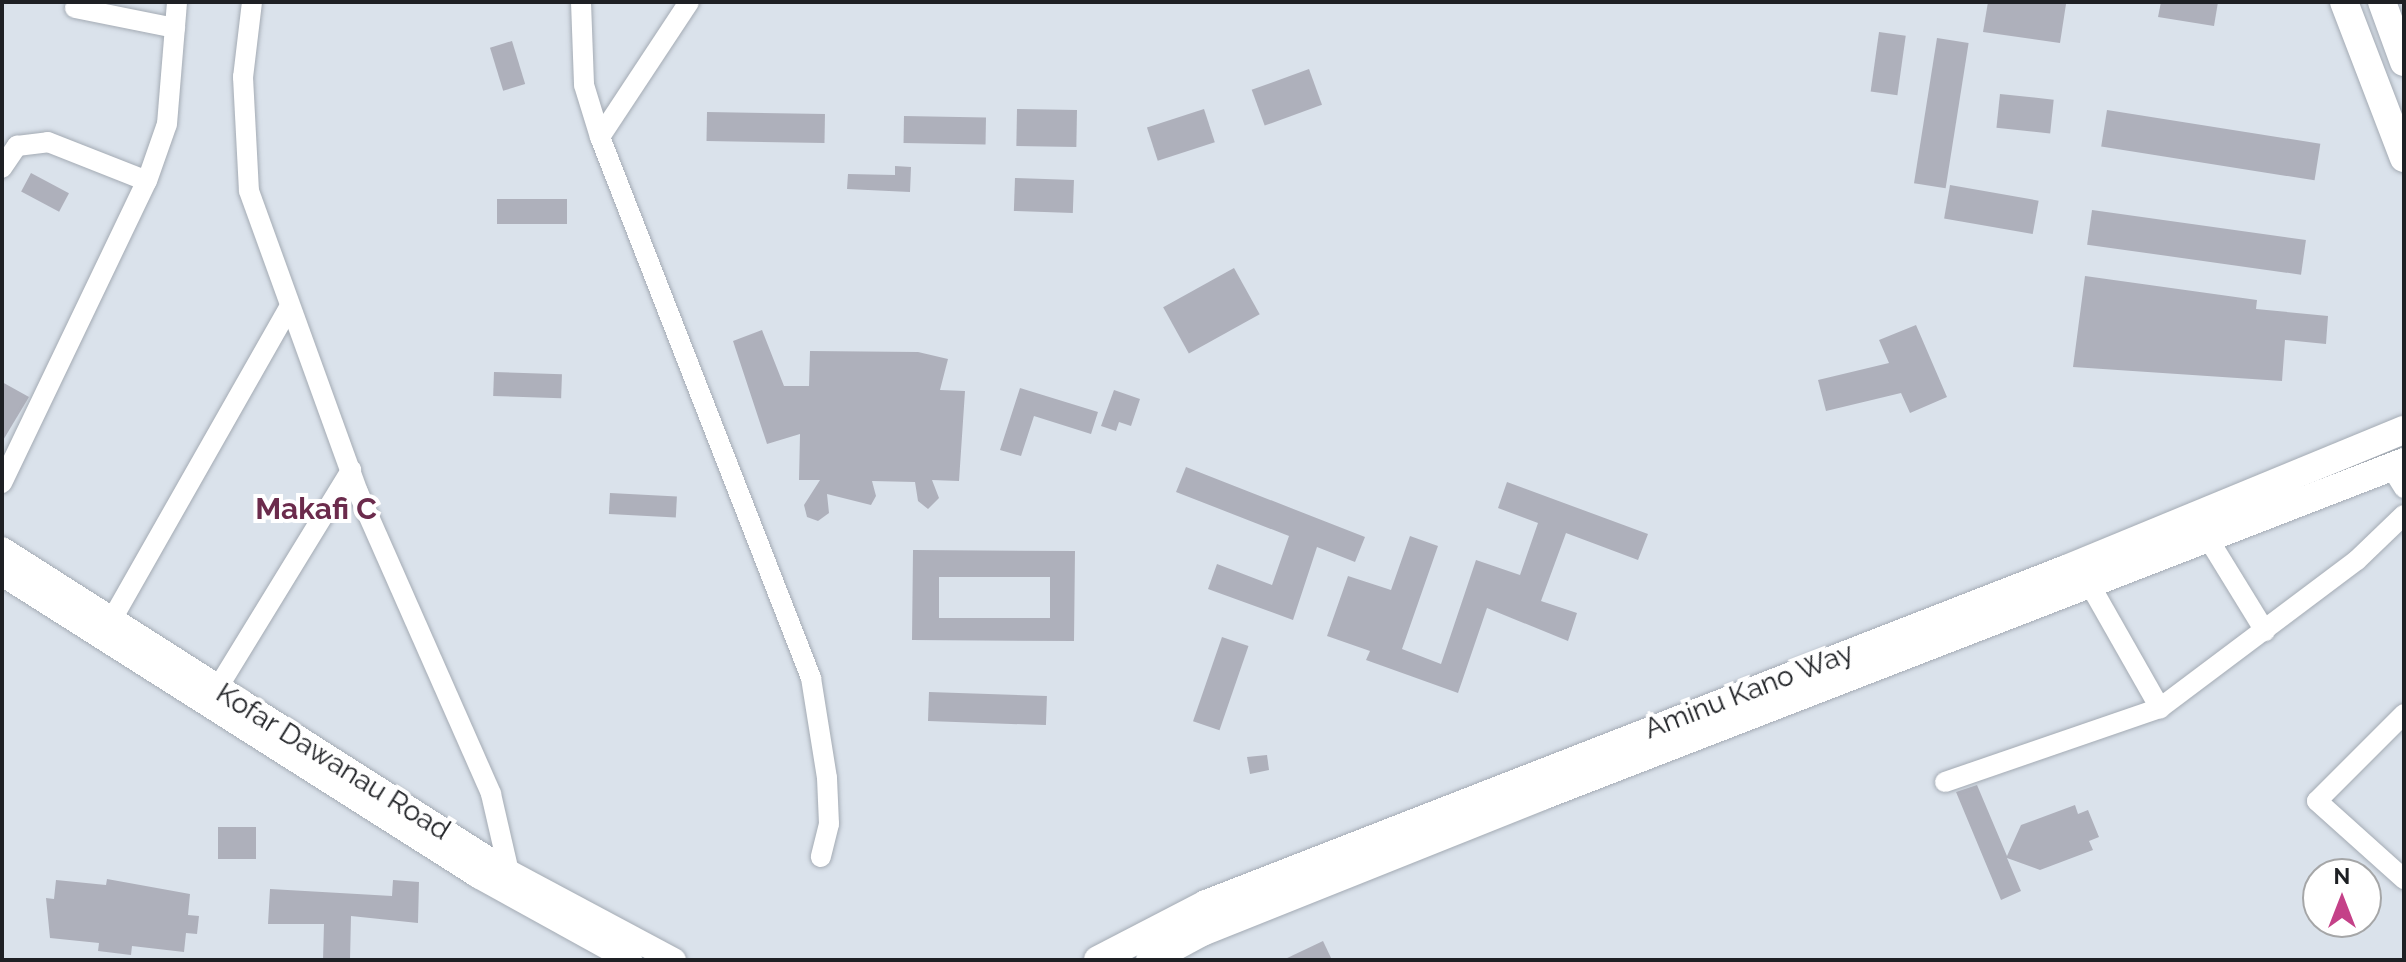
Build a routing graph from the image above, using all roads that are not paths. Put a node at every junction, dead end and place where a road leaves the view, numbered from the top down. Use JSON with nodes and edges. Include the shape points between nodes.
{"nodes":[{"id":1,"x":177,"y":2,"type":"edge"},
{"id":2,"x":252,"y":2,"type":"edge"},
{"id":3,"x":581,"y":2,"type":"edge"},
{"id":4,"x":689,"y":2,"type":"edge"},
{"id":5,"x":2344,"y":2,"type":"edge"},
{"id":6,"x":2382,"y":2,"type":"edge"},
{"id":7,"x":75,"y":8,"type":"dead end"},
{"id":8,"x":175,"y":28,"type":"junction"},
{"id":9,"x":2403,"y":57,"type":"edge"},
{"id":10,"x":2366,"y":63,"type":"junction"},
{"id":11,"x":600,"y":137,"type":"junction"},
{"id":12,"x":2404,"y":158,"type":"edge"},
{"id":13,"x":2,"y":168,"type":"edge"},
{"id":14,"x":147,"y":181,"type":"junction"},
{"id":15,"x":290,"y":306,"type":"junction"},
{"id":16,"x":2404,"y":430,"type":"edge"},
{"id":17,"x":351,"y":470,"type":"junction"},
{"id":18,"x":2400,"y":472,"type":"edge"},
{"id":19,"x":2,"y":483,"type":"edge"},
{"id":20,"x":2404,"y":515,"type":"edge"},
{"id":21,"x":2209,"y":540,"type":"junction"},
{"id":22,"x":2,"y":549,"type":"edge"},
{"id":23,"x":2,"y":574,"type":"edge"},
{"id":24,"x":2090,"y":585,"type":"junction"},
{"id":25,"x":111,"y":621,"type":"junction"},
{"id":26,"x":2265,"y":631,"type":"junction"},
{"id":27,"x":217,"y":689,"type":"junction"},
{"id":28,"x":2160,"y":708,"type":"junction"},
{"id":29,"x":2404,"y":714,"type":"edge"},
{"id":30,"x":1945,"y":782,"type":"dead end"},
{"id":31,"x":1537,"y":785,"type":"junction"},
{"id":32,"x":821,"y":857,"type":"dead end"},
{"id":33,"x":509,"y":872,"type":"junction"},
{"id":34,"x":2404,"y":879,"type":"edge"},
{"id":35,"x":630,"y":960,"type":"edge"},
{"id":36,"x":674,"y":960,"type":"edge"},
{"id":37,"x":1098,"y":960,"type":"edge"},
{"id":38,"x":1150,"y":960,"type":"edge"}],
"edges":[{"from":1,"to":8,"type":"street"},
{"from":2,"to":15,"type":"street","via":[[243,77],[243,161]]},
{"from":3,"to":11,"type":"street","via":[[584,85]]},
{"from":4,"to":11,"type":"street"},
{"from":5,"to":10,"type":"main road"},
{"from":6,"to":9,"type":"main road"},
{"from":7,"to":8,"type":"street"},
{"from":8,"to":14,"type":"street","via":[[167,124]]},
{"from":9,"to":10,"type":"street"},
{"from":10,"to":12,"type":"main road"},
{"from":11,"to":32,"type":"street","via":[[811,678],[827,778],[829,824]]},
{"from":13,"to":14,"type":"street","via":[[17,146],[48,142]]},
{"from":14,"to":19,"type":"street"},
{"from":15,"to":17,"type":"street"},
{"from":15,"to":25,"type":"street"},
{"from":16,"to":31,"type":"main road","name":"Aminu Kano Way"},
{"from":17,"to":27,"type":"street"},
{"from":17,"to":33,"type":"street","via":[[491,794]]},
{"from":18,"to":21,"type":"main road","name":"Aminu Kano Way"},
{"from":20,"to":26,"type":"street","via":[[2388,535]]},
{"from":21,"to":24,"type":"main road","name":"Aminu Kano Way"},
{"from":21,"to":26,"type":"street"},
{"from":22,"to":25,"type":"street","name":"Kofar Dawanau Road"},
{"from":23,"to":35,"type":"street","name":"Kofar Dawanau Road","via":[[478,876]]},
{"from":24,"to":28,"type":"street"},
{"from":24,"to":31,"type":"main road","name":"Aminu Kano Way"},
{"from":25,"to":27,"type":"street","name":"Kofar Dawanau Road"},
{"from":26,"to":28,"type":"street"},
{"from":27,"to":33,"type":"street","name":"Kofar Dawanau Road"},
{"from":28,"to":30,"type":"street"},
{"from":29,"to":34,"type":"street","via":[[2317,801]]},
{"from":31,"to":37,"type":"main road","name":"Aminu Kano Way","via":[[1206,904]]},
{"from":31,"to":38,"type":"main road","name":"Aminu Kano Way","via":[[1202,932]]},
{"from":33,"to":36,"type":"street","name":"Kofar Dawanau Road"}]}
